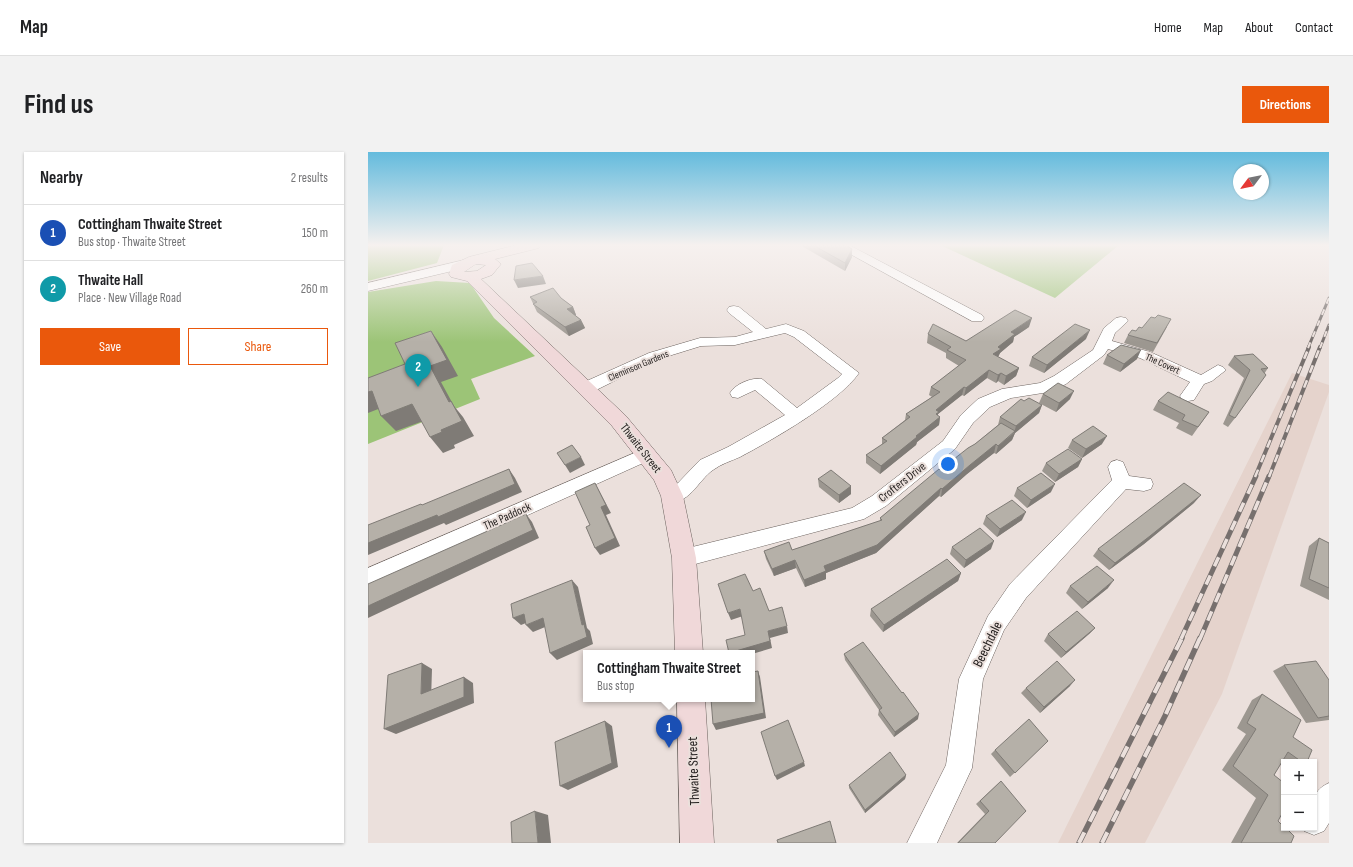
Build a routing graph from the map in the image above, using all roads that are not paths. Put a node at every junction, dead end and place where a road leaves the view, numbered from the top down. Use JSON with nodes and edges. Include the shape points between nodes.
{"nodes":[{"id":1,"x":405,"y":277,"type":"edge"},
{"id":2,"x":471,"y":277,"type":"edge"},
{"id":3,"x":491,"y":277,"type":"edge"},
{"id":4,"x":896,"y":277,"type":"edge"},
{"id":5,"x":368,"y":287,"type":"edge"},
{"id":6,"x":490,"y":294,"type":"junction"},
{"id":7,"x":736,"y":309,"type":"dead end"},
{"id":8,"x":991,"y":317,"type":"dead end"},
{"id":9,"x":1121,"y":318,"type":"dead end"},
{"id":10,"x":763,"y":333,"type":"junction"},
{"id":11,"x":1103,"y":343,"type":"junction"},
{"id":12,"x":1218,"y":370,"type":"dead end"},
{"id":13,"x":1199,"y":380,"type":"junction"},
{"id":14,"x":586,"y":388,"type":"junction"},
{"id":15,"x":738,"y":393,"type":"dead end"},
{"id":16,"x":1188,"y":396,"type":"dead end"},
{"id":17,"x":797,"y":416,"type":"junction"},
{"id":18,"x":646,"y":454,"type":"junction"},
{"id":19,"x":1128,"y":478,"type":"dead end"},
{"id":20,"x":672,"y":496,"type":"junction"},
{"id":21,"x":684,"y":558,"type":"junction"},
{"id":22,"x":368,"y":578,"type":"edge"},
{"id":23,"x":689,"y":650,"type":"edge"},
{"id":24,"x":690,"y":702,"type":"edge"},
{"id":25,"x":1329,"y":797,"type":"edge"},
{"id":26,"x":1317,"y":816,"type":"edge"},
{"id":27,"x":697,"y":843,"type":"edge"},
{"id":28,"x":922,"y":843,"type":"edge"}],
"edges":[{"from":1,"to":5,"type":"street"},
{"from":2,"to":6,"type":"main road","name":"Thwaite Street"},
{"from":3,"to":6,"type":"main road"},
{"from":4,"to":8,"type":"street","via":[[975,323]]},
{"from":6,"to":14,"type":"main road","name":"Thwaite Street"},
{"from":7,"to":10,"type":"street"},
{"from":9,"to":11,"type":"street","name":"Crofters Drive","via":[[1109,331]]},
{"from":10,"to":14,"type":"street","name":"Cleminson Gardens","via":[[735,341],[700,342],[654,356]]},
{"from":10,"to":17,"type":"street","name":"Cleminson Gardens","via":[[786,328],[799,334],[851,373],[844,382]]},
{"from":11,"to":13,"type":"street","name":"The Covert","via":[[1145,355]]},
{"from":11,"to":21,"type":"street","name":"Crofters Drive","via":[[1099,352],[1060,380],[1043,388],[1008,393],[984,403],[967,419],[949,445],[879,501],[857,514]]},
{"from":12,"to":13,"type":"street"},
{"from":13,"to":16,"type":"street"},
{"from":14,"to":18,"type":"main road","name":"Thwaite Street","via":[[619,421]]},
{"from":15,"to":17,"type":"street","via":[[756,383]]},
{"from":17,"to":20,"type":"street","name":"Cleminson Gardens","via":[[734,452],[706,464],[685,488]]},
{"from":18,"to":20,"type":"main road","name":"Thwaite Street","via":[[663,476]]},
{"from":18,"to":22,"type":"street","name":"The Paddock"},
{"from":19,"to":28,"type":"street","name":"Beechdale","via":[[1018,591],[996,623],[971,679],[959,768]]},
{"from":20,"to":21,"type":"main road","name":"Thwaite Street"},
{"from":21,"to":23,"type":"main road","name":"Thwaite Street"},
{"from":24,"to":27,"type":"main road","name":"Thwaite Street"},
{"from":25,"to":26,"type":"street"}]}
